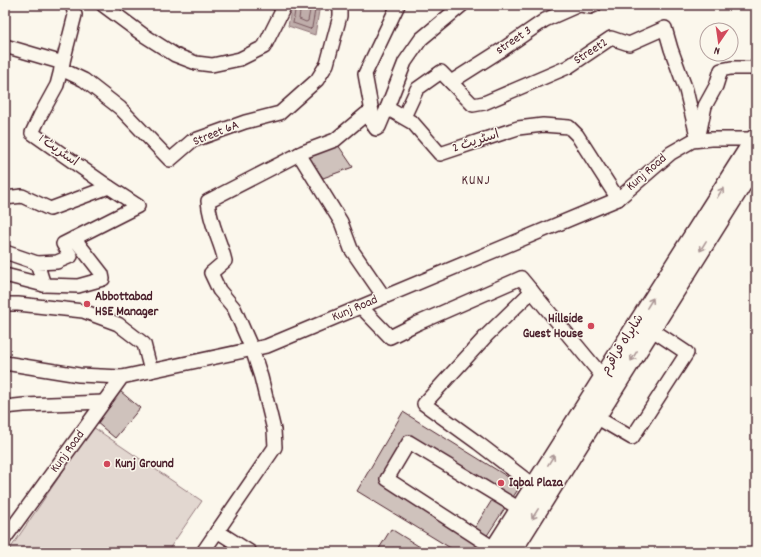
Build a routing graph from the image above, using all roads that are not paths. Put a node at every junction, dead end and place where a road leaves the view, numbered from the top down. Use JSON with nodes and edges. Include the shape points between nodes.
{"nodes":[{"id":1,"x":74,"y":5,"type":"edge"},
{"id":2,"x":103,"y":5,"type":"edge"},
{"id":3,"x":279,"y":5,"type":"edge"},
{"id":4,"x":340,"y":5,"type":"edge"},
{"id":5,"x":398,"y":5,"type":"edge"},
{"id":6,"x":462,"y":5,"type":"edge"},
{"id":7,"x":580,"y":5,"type":"edge"},
{"id":8,"x":595,"y":5,"type":"edge"},
{"id":9,"x":5,"y":46,"type":"edge"},
{"id":10,"x":62,"y":66,"type":"junction"},
{"id":11,"x":756,"y":68,"type":"edge"},
{"id":12,"x":451,"y":82,"type":"junction"},
{"id":13,"x":387,"y":108,"type":"junction"},
{"id":14,"x":404,"y":117,"type":"junction"},
{"id":15,"x":376,"y":129,"type":"junction"},
{"id":16,"x":756,"y":138,"type":"edge"},
{"id":17,"x":698,"y":140,"type":"junction"},
{"id":18,"x":299,"y":154,"type":"junction"},
{"id":19,"x":756,"y":168,"type":"edge"},
{"id":20,"x":109,"y":187,"type":"junction"},
{"id":21,"x":5,"y":198,"type":"edge"},
{"id":22,"x":618,"y":199,"type":"junction"},
{"id":23,"x":74,"y":238,"type":"junction"},
{"id":24,"x":5,"y":252,"type":"edge"},
{"id":25,"x":37,"y":263,"type":"junction"},
{"id":26,"x":5,"y":275,"type":"edge"},
{"id":27,"x":44,"y":285,"type":"junction"},
{"id":28,"x":532,"y":291,"type":"junction"},
{"id":29,"x":384,"y":297,"type":"junction"},
{"id":30,"x":5,"y":304,"type":"edge"},
{"id":31,"x":361,"y":307,"type":"junction"},
{"id":32,"x":651,"y":329,"type":"junction"},
{"id":33,"x":252,"y":349,"type":"junction"},
{"id":34,"x":5,"y":363,"type":"edge"},
{"id":35,"x":151,"y":371,"type":"junction"},
{"id":36,"x":122,"y":377,"type":"junction"},
{"id":37,"x":603,"y":377,"type":"junction"},
{"id":38,"x":104,"y":402,"type":"junction"},
{"id":39,"x":5,"y":407,"type":"edge"},
{"id":40,"x":596,"y":417,"type":"junction"},
{"id":41,"x":534,"y":486,"type":"junction"},
{"id":42,"x":520,"y":509,"type":"junction"},
{"id":43,"x":217,"y":531,"type":"junction"},
{"id":44,"x":5,"y":538,"type":"edge"},
{"id":45,"x":499,"y":551,"type":"edge"},
{"id":46,"x":202,"y":552,"type":"edge"},
{"id":47,"x":250,"y":552,"type":"edge"}],
"edges":[{"from":1,"to":10,"type":"street","name":"اسٹریٹ 1","via":[[75,15]]},
{"from":2,"to":3,"type":"street","via":[[174,55],[196,63],[212,65],[240,59],[264,48],[284,7]]},
{"from":4,"to":10,"type":"street","name":"Street 6A","via":[[340,16],[327,64],[318,80],[280,113],[245,122],[192,141],[170,160],[120,108]]},
{"from":5,"to":15,"type":"street","via":[[365,74]]},
{"from":6,"to":13,"type":"street","via":[[421,39],[405,62]]},
{"from":7,"to":8,"type":"street","name":"street 3"},
{"from":7,"to":12,"type":"street","name":"street 3","via":[[545,20]]},
{"from":9,"to":10,"type":"street"},
{"from":10,"to":20,"type":"street","name":"اسٹریٹ 1","via":[[57,85],[32,133]]},
{"from":11,"to":17,"type":"street","via":[[721,70],[705,106]]},
{"from":12,"to":14,"type":"street","name":"Street2","via":[[441,72],[416,90]]},
{"from":12,"to":17,"type":"street","name":"Street2","via":[[473,105],[484,103],[568,67],[611,38],[629,44],[665,28],[686,90]]},
{"from":13,"to":14,"type":"street","name":"اسٹریٹ 2"},
{"from":13,"to":15,"type":"street"},
{"from":14,"to":22,"type":"street","name":"اسٹریٹ 2","via":[[413,123],[440,154],[518,128],[543,125],[569,127],[577,135]]},
{"from":15,"to":18,"type":"street","via":[[366,114],[335,140]]},
{"from":16,"to":17,"type":"street","name":"Kunj Road"},
{"from":37,"to":16,"type":"highway","name":"شاہراہ قراقرم","one_way":true},
{"from":17,"to":22,"type":"street","name":"Kunj Road","via":[[671,153]]},
{"from":18,"to":29,"type":"street","via":[[340,222],[351,249]]},
{"from":18,"to":33,"type":"street","via":[[208,201],[209,215],[225,260],[211,273],[219,290],[234,308]]},
{"from":19,"to":32,"type":"highway","name":"شاہراہ قراقرم","one_way":true,"via":[[748,174]]},
{"from":20,"to":21,"type":"street","via":[[50,209],[22,196]]},
{"from":20,"to":23,"type":"street","name":"اسٹریٹ 1","via":[[138,206]]},
{"from":22,"to":29,"type":"street","name":"Kunj Road"},
{"from":23,"to":25,"type":"street","via":[[64,244],[71,256],[57,262]]},
{"from":23,"to":27,"type":"street","via":[[102,274],[103,279],[78,286]]},
{"from":24,"to":25,"type":"street"},
{"from":25,"to":27,"type":"street"},
{"from":26,"to":27,"type":"street"},
{"from":28,"to":31,"type":"street","via":[[521,278],[390,337]]},
{"from":28,"to":37,"type":"street"},
{"from":28,"to":41,"type":"street","via":[[487,335],[424,404]]},
{"from":29,"to":31,"type":"street","name":"Kunj Road"},
{"from":30,"to":35,"type":"street","via":[[83,311],[118,324],[144,344]]},
{"from":31,"to":33,"type":"street","name":"Kunj Road","via":[[267,346]]},
{"from":32,"to":40,"type":"highway","name":"شاہراہ قراقرم","one_way":true},
{"from":32,"to":40,"type":"street","via":[[687,353],[632,438]]},
{"from":33,"to":35,"type":"street","name":"Kunj Road"},
{"from":33,"to":43,"type":"street","via":[[274,430],[274,447]]},
{"from":34,"to":36,"type":"street","via":[[79,375]]},
{"from":35,"to":36,"type":"street","name":"Kunj Road"},
{"from":36,"to":38,"type":"street","name":"Kunj Road"},
{"from":41,"to":37,"type":"highway","name":"شاہراہ قراقرم","one_way":true},
{"from":38,"to":39,"type":"street"},
{"from":38,"to":44,"type":"street","name":"Kunj Road"},
{"from":40,"to":45,"type":"highway","name":"شاہراہ قراقرم","one_way":true},
{"from":41,"to":42,"type":"highway","name":"شاہراہ قراقرم"},
{"from":42,"to":45,"type":"highway","name":"شاہراہ قراقرم"},
{"from":42,"to":45,"type":"street","via":[[409,442],[387,480]]},
{"from":43,"to":46,"type":"street"},
{"from":43,"to":47,"type":"street"}]}
